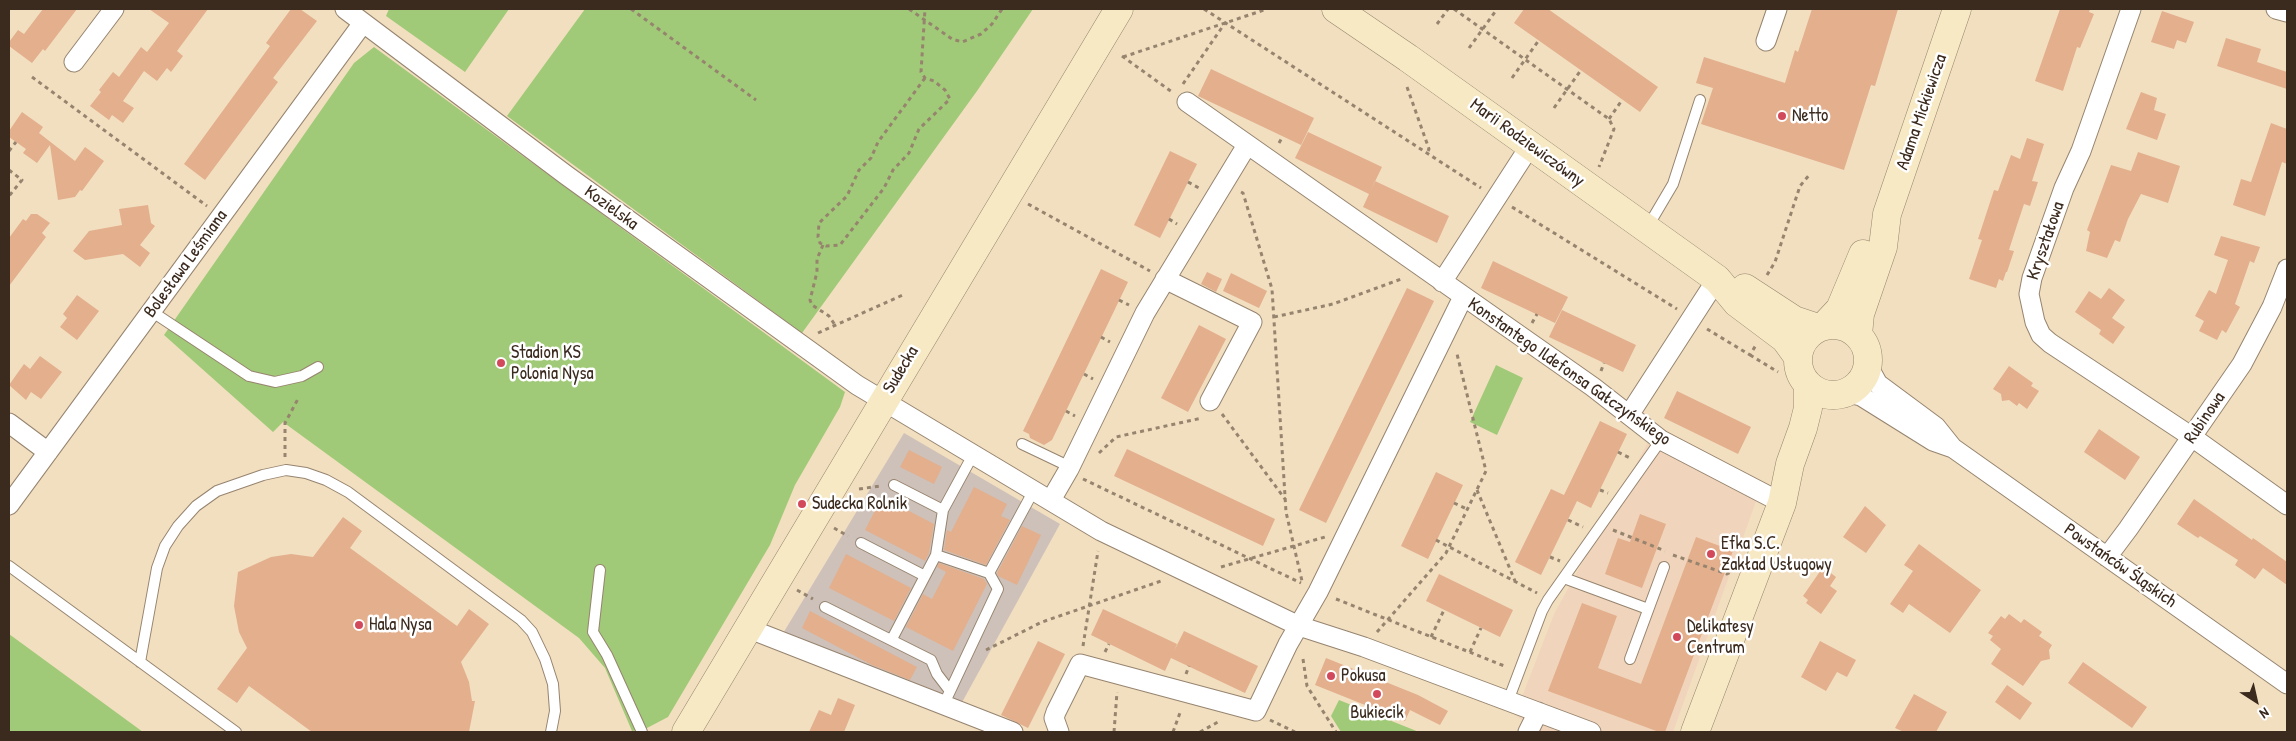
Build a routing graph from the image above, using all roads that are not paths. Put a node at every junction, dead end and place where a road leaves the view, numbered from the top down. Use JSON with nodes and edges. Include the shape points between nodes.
{"nodes":[{"id":1,"x":114,"y":9,"type":"edge"},
{"id":2,"x":345,"y":9,"type":"edge"},
{"id":3,"x":1119,"y":9,"type":"edge"},
{"id":4,"x":1777,"y":9,"type":"edge"},
{"id":5,"x":1957,"y":9,"type":"edge"},
{"id":6,"x":2130,"y":9,"type":"edge"},
{"id":7,"x":2276,"y":9,"type":"edge"},
{"id":8,"x":1346,"y":12,"type":"edge"},
{"id":9,"x":2287,"y":12,"type":"edge"},
{"id":10,"x":363,"y":23,"type":"junction"},
{"id":11,"x":1766,"y":41,"type":"dead end"},
{"id":12,"x":74,"y":62,"type":"dead end"},
{"id":13,"x":1181,"y":98,"type":"road end"},
{"id":14,"x":1700,"y":100,"type":"dead end"},
{"id":15,"x":1247,"y":145,"type":"junction"},
{"id":16,"x":1530,"y":146,"type":"junction"},
{"id":17,"x":1887,"y":214,"type":"junction"},
{"id":18,"x":1647,"y":229,"type":"junction"},
{"id":19,"x":2287,"y":269,"type":"edge"},
{"id":20,"x":1165,"y":279,"type":"junction"},
{"id":21,"x":1718,"y":280,"type":"junction"},
{"id":22,"x":1442,"y":282,"type":"junction"},
{"id":23,"x":1462,"y":297,"type":"junction"},
{"id":24,"x":151,"y":311,"type":"junction"},
{"id":25,"x":1821,"y":327,"type":"junction"},
{"id":26,"x":1858,"y":334,"type":"junction"},
{"id":27,"x":1868,"y":366,"type":"junction"},
{"id":28,"x":318,"y":368,"type":"dead end"},
{"id":29,"x":1797,"y":373,"type":"junction"},
{"id":30,"x":1842,"y":394,"type":"junction"},
{"id":31,"x":883,"y":401,"type":"junction"},
{"id":32,"x":1210,"y":401,"type":"road end"},
{"id":33,"x":1629,"y":415,"type":"junction"},
{"id":34,"x":9,"y":423,"type":"edge"},
{"id":35,"x":2192,"y":437,"type":"junction"},
{"id":36,"x":1661,"y":440,"type":"junction"},
{"id":37,"x":1022,"y":444,"type":"dead end"},
{"id":38,"x":1953,"y":448,"type":"junction"},
{"id":39,"x":48,"y":452,"type":"junction"},
{"id":40,"x":974,"y":454,"type":"junction"},
{"id":41,"x":1069,"y":469,"type":"junction"},
{"id":42,"x":894,"y":485,"type":"road end"},
{"id":43,"x":1034,"y":490,"type":"junction"},
{"id":44,"x":1051,"y":500,"type":"junction"},
{"id":45,"x":1782,"y":503,"type":"junction"},
{"id":46,"x":9,"y":505,"type":"edge"},
{"id":47,"x":2287,"y":505,"type":"edge"},
{"id":48,"x":943,"y":510,"type":"junction"},
{"id":49,"x":861,"y":543,"type":"road end"},
{"id":50,"x":936,"y":555,"type":"junction"},
{"id":51,"x":2107,"y":557,"type":"junction"},
{"id":52,"x":9,"y":566,"type":"edge"},
{"id":53,"x":1664,"y":567,"type":"dead end"},
{"id":54,"x":600,"y":570,"type":"dead end"},
{"id":55,"x":989,"y":573,"type":"junction"},
{"id":56,"x":925,"y":576,"type":"junction"},
{"id":57,"x":1564,"y":578,"type":"junction"},
{"id":58,"x":825,"y":607,"type":"road end"},
{"id":59,"x":1648,"y":609,"type":"junction"},
{"id":60,"x":1299,"y":626,"type":"junction"},
{"id":61,"x":747,"y":628,"type":"junction"},
{"id":62,"x":892,"y":639,"type":"junction"},
{"id":63,"x":1630,"y":659,"type":"dead end"},
{"id":64,"x":140,"y":662,"type":"junction"},
{"id":65,"x":2287,"y":684,"type":"edge"},
{"id":66,"x":947,"y":698,"type":"junction"},
{"id":67,"x":1508,"y":701,"type":"junction"},
{"id":68,"x":1538,"y":712,"type":"junction"},
{"id":69,"x":236,"y":732,"type":"edge"},
{"id":70,"x":551,"y":732,"type":"edge"},
{"id":71,"x":642,"y":732,"type":"edge"},
{"id":72,"x":686,"y":732,"type":"edge"},
{"id":73,"x":1013,"y":732,"type":"edge"},
{"id":74,"x":1059,"y":732,"type":"edge"},
{"id":75,"x":1528,"y":732,"type":"edge"},
{"id":76,"x":1591,"y":732,"type":"edge"},
{"id":77,"x":1695,"y":732,"type":"edge"}],
"edges":[{"from":1,"to":12,"type":"street"},
{"from":2,"to":10,"type":"street","name":"Kozielska"},
{"from":3,"to":31,"type":"street","name":"Sudecka"},
{"from":4,"to":11,"type":"street"},
{"from":5,"to":17,"type":"street","name":"Adama Mickiewicza"},
{"from":6,"to":35,"type":"street","name":"Kryształowa","via":[[2081,151],[2064,188],[2032,278],[2031,310],[2041,335],[2050,343]]},
{"from":7,"to":9,"type":"street"},
{"from":8,"to":16,"type":"street","name":"Marii Rodziewiczówny"},
{"from":10,"to":24,"type":"street","name":"Bolesława Leśmiana"},
{"from":10,"to":31,"type":"street","name":"Kozielska","via":[[566,175]]},
{"from":13,"to":15,"type":"street","name":"Konstantego Ildefonsa Gałczyńskiego"},
{"from":14,"to":18,"type":"lane","via":[[1672,184]]},
{"from":15,"to":20,"type":"street"},
{"from":15,"to":22,"type":"street","name":"Konstantego Ildefonsa Gałczyńskiego"},
{"from":16,"to":18,"type":"street","name":"Marii Rodziewiczówny"},
{"from":16,"to":22,"type":"street"},
{"from":17,"to":25,"type":"street","name":"Adama Mickiewicza","via":[[1867,246],[1840,309]]},
{"from":17,"to":26,"type":"street","name":"Adama Mickiewicza","via":[[1883,247],[1860,314]]},
{"from":18,"to":21,"type":"street","name":"Marii Rodziewiczówny"},
{"from":19,"to":35,"type":"street","name":"Rubinowa","via":[[2256,340]]},
{"from":20,"to":32,"type":"street","via":[[1252,322]]},
{"from":20,"to":41,"type":"street"},
{"from":21,"to":25,"type":"street","name":"Marii Rodziewiczówny","via":[[1745,288],[1794,320]]},
{"from":21,"to":29,"type":"street","name":"Marii Rodziewiczówny","via":[[1737,303],[1784,338]]},
{"from":21,"to":33,"type":"street"},
{"from":22,"to":23,"type":"street","name":"Konstantego Ildefonsa Gałczyńskiego"},
{"from":23,"to":33,"type":"street","name":"Konstantego Ildefonsa Gałczyńskiego"},
{"from":23,"to":60,"type":"street","name":"Konstantego Ildefonsa Gałczyńskiego"},
{"from":24,"to":28,"type":"lane","via":[[249,376],[275,382],[302,376]]},
{"from":24,"to":39,"type":"street","name":"Bolesława Leśmiana"},
{"from":25,"to":26,"type":"street","via":[[1837,325]]},
{"from":25,"to":29,"type":"street","via":[[1808,335],[1801,345]]},
{"from":26,"to":27,"type":"street","via":[[1866,349]]},
{"from":27,"to":30,"type":"street","via":[[1861,382]]},
{"from":27,"to":38,"type":"street","name":"Powstańców Śląskich","via":[[1878,384],[1936,427]]},
{"from":29,"to":30,"type":"street","via":[[1827,395]]},
{"from":29,"to":45,"type":"street","via":[[1806,415],[1790,464]]},
{"from":30,"to":38,"type":"street","name":"Powstańców Śląskich","via":[[1861,396],[1933,441]]},
{"from":30,"to":45,"type":"street","via":[[1827,412],[1802,472]]},
{"from":31,"to":40,"type":"street"},
{"from":31,"to":61,"type":"street","name":"Sudecka"},
{"from":33,"to":36,"type":"street","name":"Konstantego Ildefonsa Gałczyńskiego"},
{"from":34,"to":39,"type":"street"},
{"from":35,"to":47,"type":"street","name":"Kryształowa"},
{"from":35,"to":51,"type":"street","name":"Rubinowa"},
{"from":36,"to":45,"type":"street","name":"Konstantego Ildefonsa Gałczyńskiego"},
{"from":36,"to":57,"type":"lane"},
{"from":37,"to":41,"type":"lane"},
{"from":38,"to":51,"type":"street","name":"Powstańców Śląskich"},
{"from":39,"to":46,"type":"street","name":"Bolesława Leśmiana"},
{"from":40,"to":43,"type":"street"},
{"from":40,"to":48,"type":"lane"},
{"from":41,"to":44,"type":"street"},
{"from":42,"to":48,"type":"lane"},
{"from":43,"to":44,"type":"street"},
{"from":43,"to":55,"type":"lane"},
{"from":44,"to":60,"type":"street","via":[[1101,531]]},
{"from":45,"to":77,"type":"street"},
{"from":48,"to":50,"type":"lane"},
{"from":49,"to":56,"type":"lane"},
{"from":50,"to":55,"type":"lane"},
{"from":50,"to":56,"type":"lane"},
{"from":51,"to":65,"type":"street","name":"Powstańców Śląskich"},
{"from":52,"to":64,"type":"lane"},
{"from":53,"to":59,"type":"lane"},
{"from":54,"to":71,"type":"lane","via":[[593,632]]},
{"from":55,"to":66,"type":"lane","via":[[998,589]]},
{"from":56,"to":62,"type":"lane"},
{"from":57,"to":59,"type":"lane"},
{"from":57,"to":67,"type":"lane","via":[[1548,600]]},
{"from":58,"to":62,"type":"lane"},
{"from":59,"to":63,"type":"lane"},
{"from":60,"to":67,"type":"street"},
{"from":60,"to":74,"type":"street","name":"Konstantego Ildefonsa Gałczyńskiego","via":[[1256,711],[1080,664],[1054,718]]},
{"from":61,"to":66,"type":"street"},
{"from":61,"to":72,"type":"street","name":"Sudecka"},
{"from":62,"to":66,"type":"lane","via":[[932,660]]},
{"from":64,"to":69,"type":"lane"},
{"from":64,"to":70,"type":"lane","via":[[157,568],[165,546],[178,526],[196,506],[217,491],[286,470],[306,473],[348,492],[521,620],[536,641],[553,684],[556,711]]},
{"from":66,"to":73,"type":"street"},
{"from":67,"to":68,"type":"street"},
{"from":68,"to":75,"type":"street"},
{"from":68,"to":76,"type":"street"}]}
